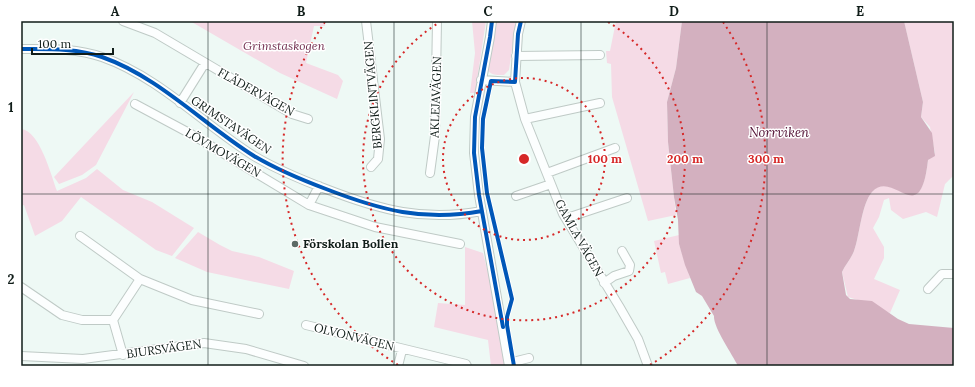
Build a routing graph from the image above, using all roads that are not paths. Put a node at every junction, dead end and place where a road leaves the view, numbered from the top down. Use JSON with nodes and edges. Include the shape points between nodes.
{"nodes":[{"id":1,"x":122,"y":21,"type":"edge"},
{"id":2,"x":366,"y":21,"type":"edge"},
{"id":3,"x":437,"y":21,"type":"edge"},
{"id":4,"x":492,"y":21,"type":"edge"},
{"id":5,"x":521,"y":21,"type":"edge"},
{"id":6,"x":21,"y":49,"type":"edge"},
{"id":7,"x":600,"y":55,"type":"dead end"},
{"id":8,"x":516,"y":56,"type":"junction"},
{"id":9,"x":204,"y":63,"type":"junction"},
{"id":10,"x":481,"y":80,"type":"junction"},
{"id":11,"x":515,"y":82,"type":"junction"},
{"id":12,"x":180,"y":103,"type":"junction"},
{"id":13,"x":600,"y":103,"type":"dead end"},
{"id":14,"x":135,"y":104,"type":"dead end"},
{"id":15,"x":308,"y":119,"type":"dead end"},
{"id":16,"x":525,"y":119,"type":"junction"},
{"id":17,"x":615,"y":148,"type":"dead end"},
{"id":18,"x":372,"y":167,"type":"dead end"},
{"id":19,"x":430,"y":173,"type":"dead end"},
{"id":20,"x":548,"y":173,"type":"junction"},
{"id":21,"x":551,"y":184,"type":"junction"},
{"id":22,"x":319,"y":186,"type":"junction"},
{"id":23,"x":516,"y":196,"type":"dead end"},
{"id":24,"x":627,"y":198,"type":"dead end"},
{"id":25,"x":309,"y":205,"type":"junction"},
{"id":26,"x":482,"y":211,"type":"junction"},
{"id":27,"x":567,"y":218,"type":"junction"},
{"id":28,"x":80,"y":236,"type":"dead end"},
{"id":29,"x":460,"y":244,"type":"dead end"},
{"id":30,"x":622,"y":251,"type":"dead end"},
{"id":31,"x":954,"y":274,"type":"edge"},
{"id":32,"x":140,"y":279,"type":"junction"},
{"id":33,"x":604,"y":283,"type":"junction"},
{"id":34,"x":21,"y":288,"type":"edge"},
{"id":35,"x":928,"y":289,"type":"dead end"},
{"id":36,"x":259,"y":314,"type":"dead end"},
{"id":37,"x":113,"y":320,"type":"junction"},
{"id":38,"x":306,"y":325,"type":"dead end"},
{"id":39,"x":402,"y":350,"type":"junction"},
{"id":40,"x":123,"y":354,"type":"junction"},
{"id":41,"x":21,"y":356,"type":"edge"},
{"id":42,"x":529,"y":358,"type":"dead end"},
{"id":43,"x":83,"y":363,"type":"edge"},
{"id":44,"x":509,"y":365,"type":"edge"},
{"id":45,"x":304,"y":366,"type":"edge"},
{"id":46,"x":398,"y":366,"type":"edge"},
{"id":47,"x":467,"y":366,"type":"edge"},
{"id":48,"x":648,"y":366,"type":"edge"}],
"edges":[{"from":1,"to":9,"type":"street","name":"FLÄDERVÄGEN","via":[[155,33]]},
{"from":2,"to":18,"type":"street","name":"BERGKLINTVÄGEN","via":[[380,139],[378,158]]},
{"from":3,"to":19,"type":"street","name":"AKLEJAVÄGEN","via":[[435,136]]},
{"from":4,"to":10,"type":"street"},
{"from":5,"to":8,"type":"street","name":"GAMLA VÄGEN"},
{"from":6,"to":12,"type":"street","name":"GRIMSTAVÄGEN","via":[[75,51],[101,57],[132,70]]},
{"from":7,"to":8,"type":"street"},
{"from":8,"to":11,"type":"street","name":"GAMLA VÄGEN"},
{"from":9,"to":12,"type":"street","name":"FLÄDERVÄGEN"},
{"from":9,"to":15,"type":"street","name":"FLÄDERVÄGEN","via":[[292,114]]},
{"from":10,"to":11,"type":"street"},
{"from":10,"to":26,"type":"street","via":[[474,136],[476,174]]},
{"from":11,"to":16,"type":"street","name":"GAMLA VÄGEN"},
{"from":12,"to":22,"type":"street","name":"GRIMSTAVÄGEN","via":[[255,156]]},
{"from":13,"to":16,"type":"street"},
{"from":14,"to":25,"type":"street","name":"LÖVMOVÄGEN","via":[[191,134]]},
{"from":16,"to":20,"type":"street","name":"GAMLA VÄGEN"},
{"from":17,"to":20,"type":"street"},
{"from":20,"to":21,"type":"street","name":"GAMLA VÄGEN"},
{"from":21,"to":23,"type":"street"},
{"from":21,"to":27,"type":"street","name":"GAMLA VÄGEN"},
{"from":22,"to":25,"type":"street"},
{"from":22,"to":26,"type":"street","name":"GRIMSTAVÄGEN","via":[[394,212],[423,215]]},
{"from":24,"to":27,"type":"street"},
{"from":25,"to":29,"type":"street","name":"LÖVMOVÄGEN","via":[[375,227]]},
{"from":26,"to":44,"type":"street"},
{"from":27,"to":33,"type":"street","name":"GAMLA VÄGEN"},
{"from":28,"to":32,"type":"street"},
{"from":30,"to":33,"type":"street","via":[[630,265],[629,271]]},
{"from":31,"to":35,"type":"street","via":[[942,274]]},
{"from":32,"to":36,"type":"street","via":[[192,300]]},
{"from":32,"to":37,"type":"street"},
{"from":33,"to":48,"type":"street","name":"GAMLA VÄGEN","via":[[638,339]]},
{"from":34,"to":37,"type":"street","via":[[62,315],[82,320]]},
{"from":37,"to":40,"type":"street"},
{"from":38,"to":39,"type":"street","name":"OLVONVÄGEN"},
{"from":39,"to":46,"type":"street","name":"OLVONVÄGEN"},
{"from":39,"to":47,"type":"street","name":"OLVONVÄGEN"},
{"from":40,"to":43,"type":"street","name":"BJURSVÄGEN"},
{"from":40,"to":45,"type":"street","name":"BJURSVÄGEN","via":[[204,343],[246,349]]},
{"from":41,"to":43,"type":"street","name":"BJURSVÄGEN"},
{"from":42,"to":44,"type":"street"}]}
